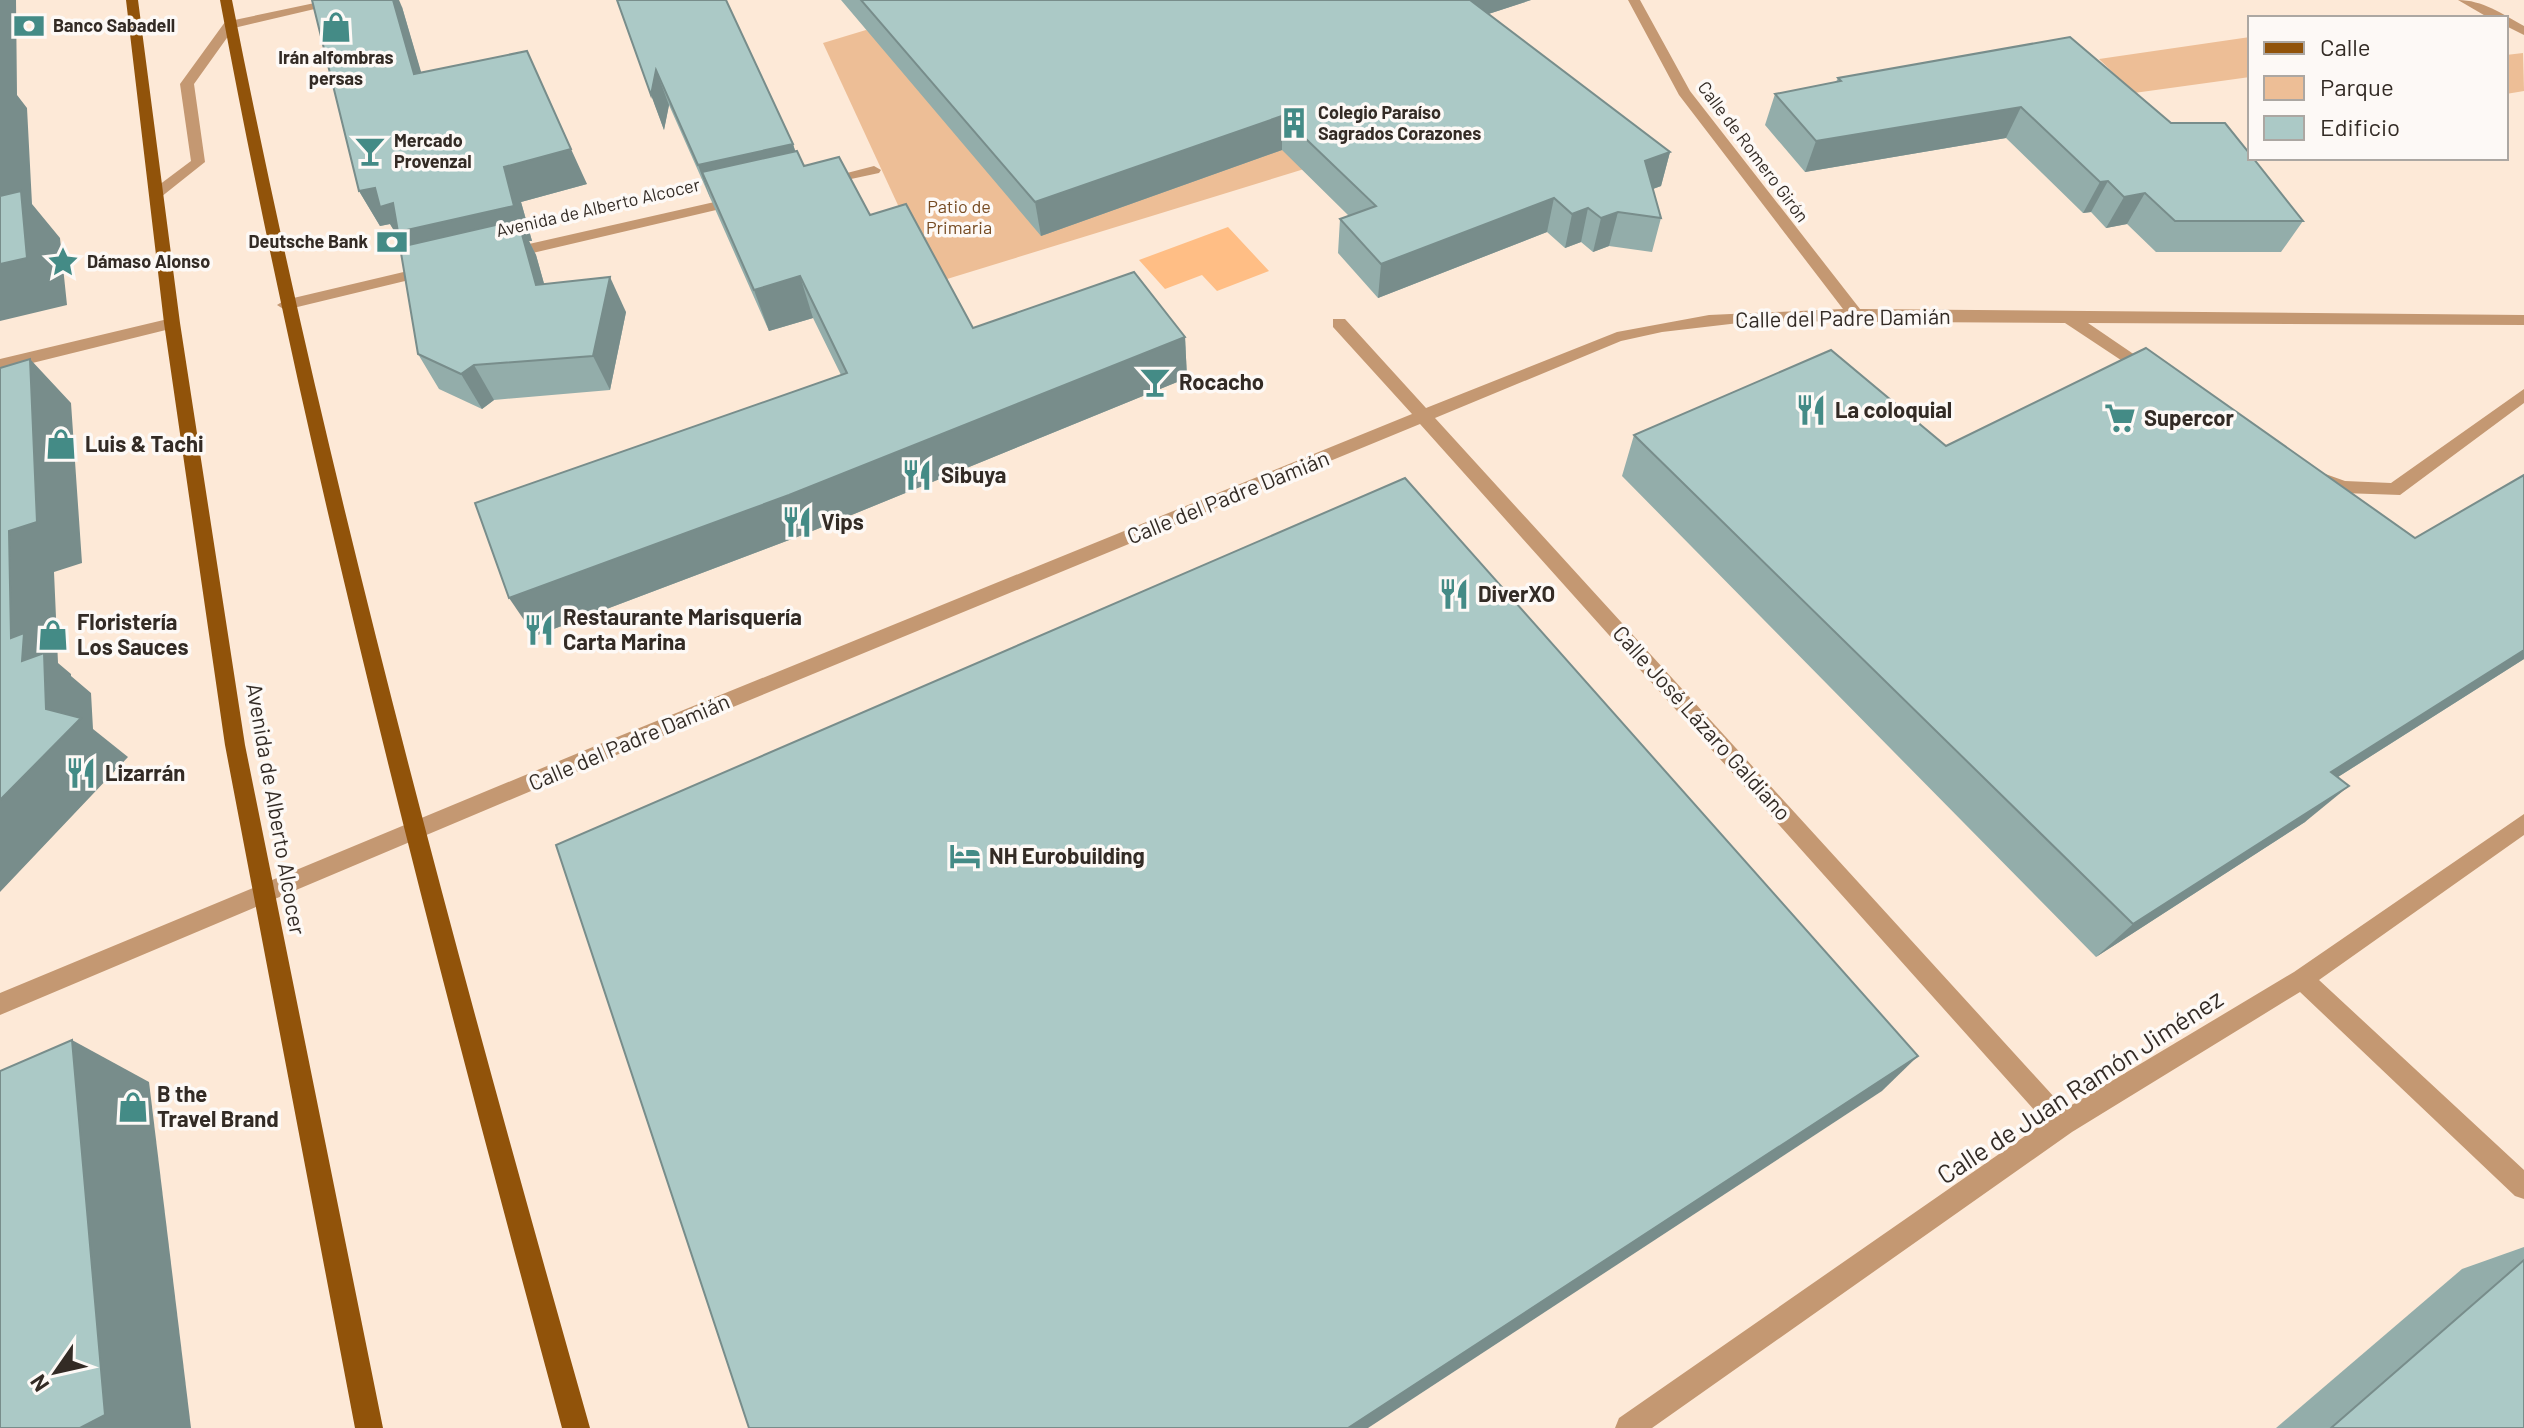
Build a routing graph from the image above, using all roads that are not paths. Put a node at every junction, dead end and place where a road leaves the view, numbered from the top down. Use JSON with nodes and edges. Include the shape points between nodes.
{"nodes":[{"id":1,"x":132,"y":0,"type":"edge"},
{"id":2,"x":226,"y":0,"type":"edge"},
{"id":3,"x":347,"y":0,"type":"edge"},
{"id":4,"x":1634,"y":0,"type":"edge"},
{"id":5,"x":2464,"y":0,"type":"edge"},
{"id":6,"x":2495,"y":16,"type":"edge"},
{"id":7,"x":230,"y":25,"type":"junction"},
{"id":8,"x":874,"y":170,"type":"dead end"},
{"id":9,"x":813,"y":184,"type":"edge"},
{"id":10,"x":156,"y":194,"type":"junction"},
{"id":11,"x":752,"y":198,"type":"edge"},
{"id":12,"x":491,"y":257,"type":"edge"},
{"id":13,"x":445,"y":268,"type":"edge"},
{"id":14,"x":285,"y":305,"type":"junction"},
{"id":15,"x":1857,"y":316,"type":"junction"},
{"id":16,"x":2069,"y":318,"type":"junction"},
{"id":17,"x":2524,"y":320,"type":"edge"},
{"id":18,"x":172,"y":323,"type":"junction"},
{"id":19,"x":1339,"y":323,"type":"dead end"},
{"id":20,"x":0,"y":365,"type":"edge"},
{"id":21,"x":2165,"y":384,"type":"edge"},
{"id":22,"x":2524,"y":395,"type":"edge"},
{"id":23,"x":1426,"y":416,"type":"junction"},
{"id":24,"x":2305,"y":473,"type":"edge"},
{"id":25,"x":2524,"y":823,"type":"edge"},
{"id":26,"x":417,"y":832,"type":"junction"},
{"id":27,"x":263,"y":896,"type":"junction"},
{"id":28,"x":2302,"y":979,"type":"junction"},
{"id":29,"x":0,"y":1004,"type":"edge"},
{"id":30,"x":2063,"y":1124,"type":"junction"},
{"id":31,"x":2524,"y":1187,"type":"edge"},
{"id":32,"x":369,"y":1428,"type":"edge"},
{"id":33,"x":576,"y":1428,"type":"edge"},
{"id":34,"x":1629,"y":1428,"type":"edge"}],
"edges":[{"from":1,"to":10,"type":"main road","name":"Avenida de Alberto Alcocer"},
{"from":2,"to":7,"type":"main road"},
{"from":3,"to":7,"type":"street"},
{"from":4,"to":15,"type":"street","name":"Calle de Romero Girón","via":[[1684,92]]},
{"from":5,"to":6,"type":"street"},
{"from":7,"to":10,"type":"street","via":[[187,84],[198,162]]},
{"from":7,"to":14,"type":"main road"},
{"from":8,"to":9,"type":"street"},
{"from":10,"to":18,"type":"main road","name":"Avenida de Alberto Alcocer"},
{"from":11,"to":12,"type":"street","name":"Avenida de Alberto Alcocer"},
{"from":13,"to":14,"type":"street"},
{"from":14,"to":26,"type":"main road"},
{"from":15,"to":16,"type":"street","name":"Calle del Padre Damián"},
{"from":15,"to":23,"type":"street","name":"Calle del Padre Damián","via":[[1741,318],[1656,327],[1617,337]]},
{"from":16,"to":17,"type":"street","name":"Calle del Padre Damián"},
{"from":16,"to":21,"type":"street"},
{"from":18,"to":20,"type":"street"},
{"from":18,"to":27,"type":"main road","name":"Avenida de Alberto Alcocer"},
{"from":19,"to":23,"type":"street","name":"Calle José Lázaro Galdiano"},
{"from":22,"to":24,"type":"street","via":[[2394,490],[2343,487]]},
{"from":23,"to":26,"type":"street","name":"Calle del Padre Damián"},
{"from":23,"to":30,"type":"street","name":"Calle José Lázaro Galdiano"},
{"from":25,"to":28,"type":"street","name":"Calle de Juan Ramón Jiménez"},
{"from":26,"to":27,"type":"street","name":"Calle del Padre Damián"},
{"from":26,"to":33,"type":"main road"},
{"from":27,"to":29,"type":"street","name":"Calle del Padre Damián"},
{"from":27,"to":32,"type":"main road","name":"Avenida de Alberto Alcocer"},
{"from":28,"to":30,"type":"street","name":"Calle de Juan Ramón Jiménez"},
{"from":28,"to":31,"type":"street"},
{"from":30,"to":34,"type":"street","name":"Calle de Juan Ramón Jiménez"}]}
